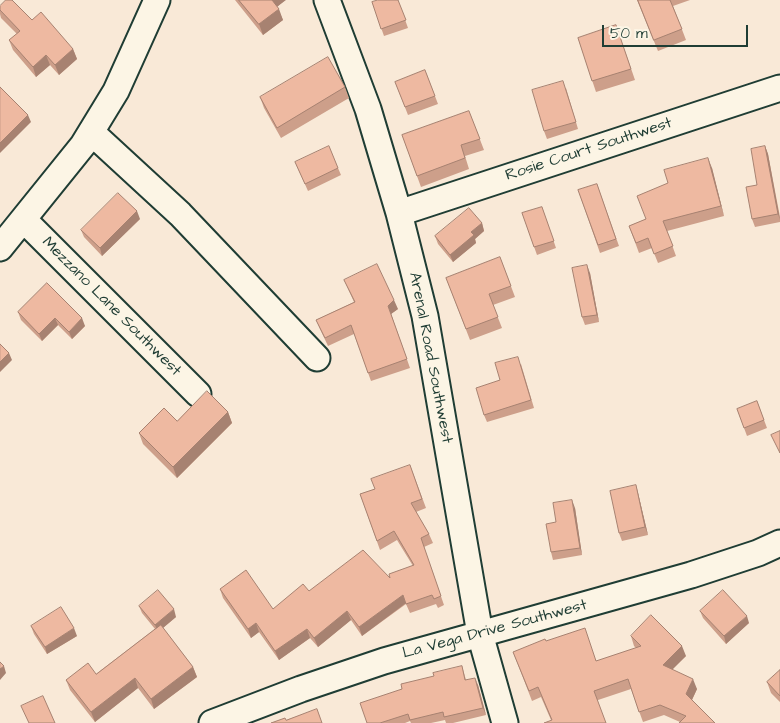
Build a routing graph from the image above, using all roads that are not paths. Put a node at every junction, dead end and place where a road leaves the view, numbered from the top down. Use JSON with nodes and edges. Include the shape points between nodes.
{"nodes":[{"id":1,"x":157,"y":0,"type":"edge"},
{"id":2,"x":327,"y":0,"type":"edge"},
{"id":3,"x":780,"y":88,"type":"edge"},
{"id":4,"x":91,"y":132,"type":"junction"},
{"id":5,"x":399,"y":213,"type":"junction"},
{"id":6,"x":24,"y":220,"type":"junction"},
{"id":7,"x":0,"y":248,"type":"edge"},
{"id":8,"x":318,"y":358,"type":"dead end"},
{"id":9,"x":198,"y":394,"type":"dead end"},
{"id":10,"x":780,"y":542,"type":"edge"},
{"id":11,"x":480,"y":634,"type":"junction"},
{"id":12,"x":212,"y":723,"type":"edge"},
{"id":13,"x":505,"y":723,"type":"edge"}],
"edges":[{"from":1,"to":4,"type":"street","via":[[116,91]]},
{"from":2,"to":5,"type":"street","name":"Arenal Road Southwest","via":[[368,109]]},
{"from":3,"to":5,"type":"street","name":"Rosie Court Southwest"},
{"from":4,"to":6,"type":"street"},
{"from":4,"to":8,"type":"street","via":[[180,214]]},
{"from":5,"to":11,"type":"street","name":"Arenal Road Southwest","via":[[425,316]]},
{"from":6,"to":7,"type":"street"},
{"from":6,"to":9,"type":"street","name":"Mezzano Lane Southwest"},
{"from":10,"to":11,"type":"street","name":"La Vega Drive Southwest","via":[[758,553],[691,575]]},
{"from":11,"to":12,"type":"street","name":"La Vega Drive Southwest","via":[[384,661]]},
{"from":11,"to":13,"type":"street","name":"Arenal Road Southwest"}]}
